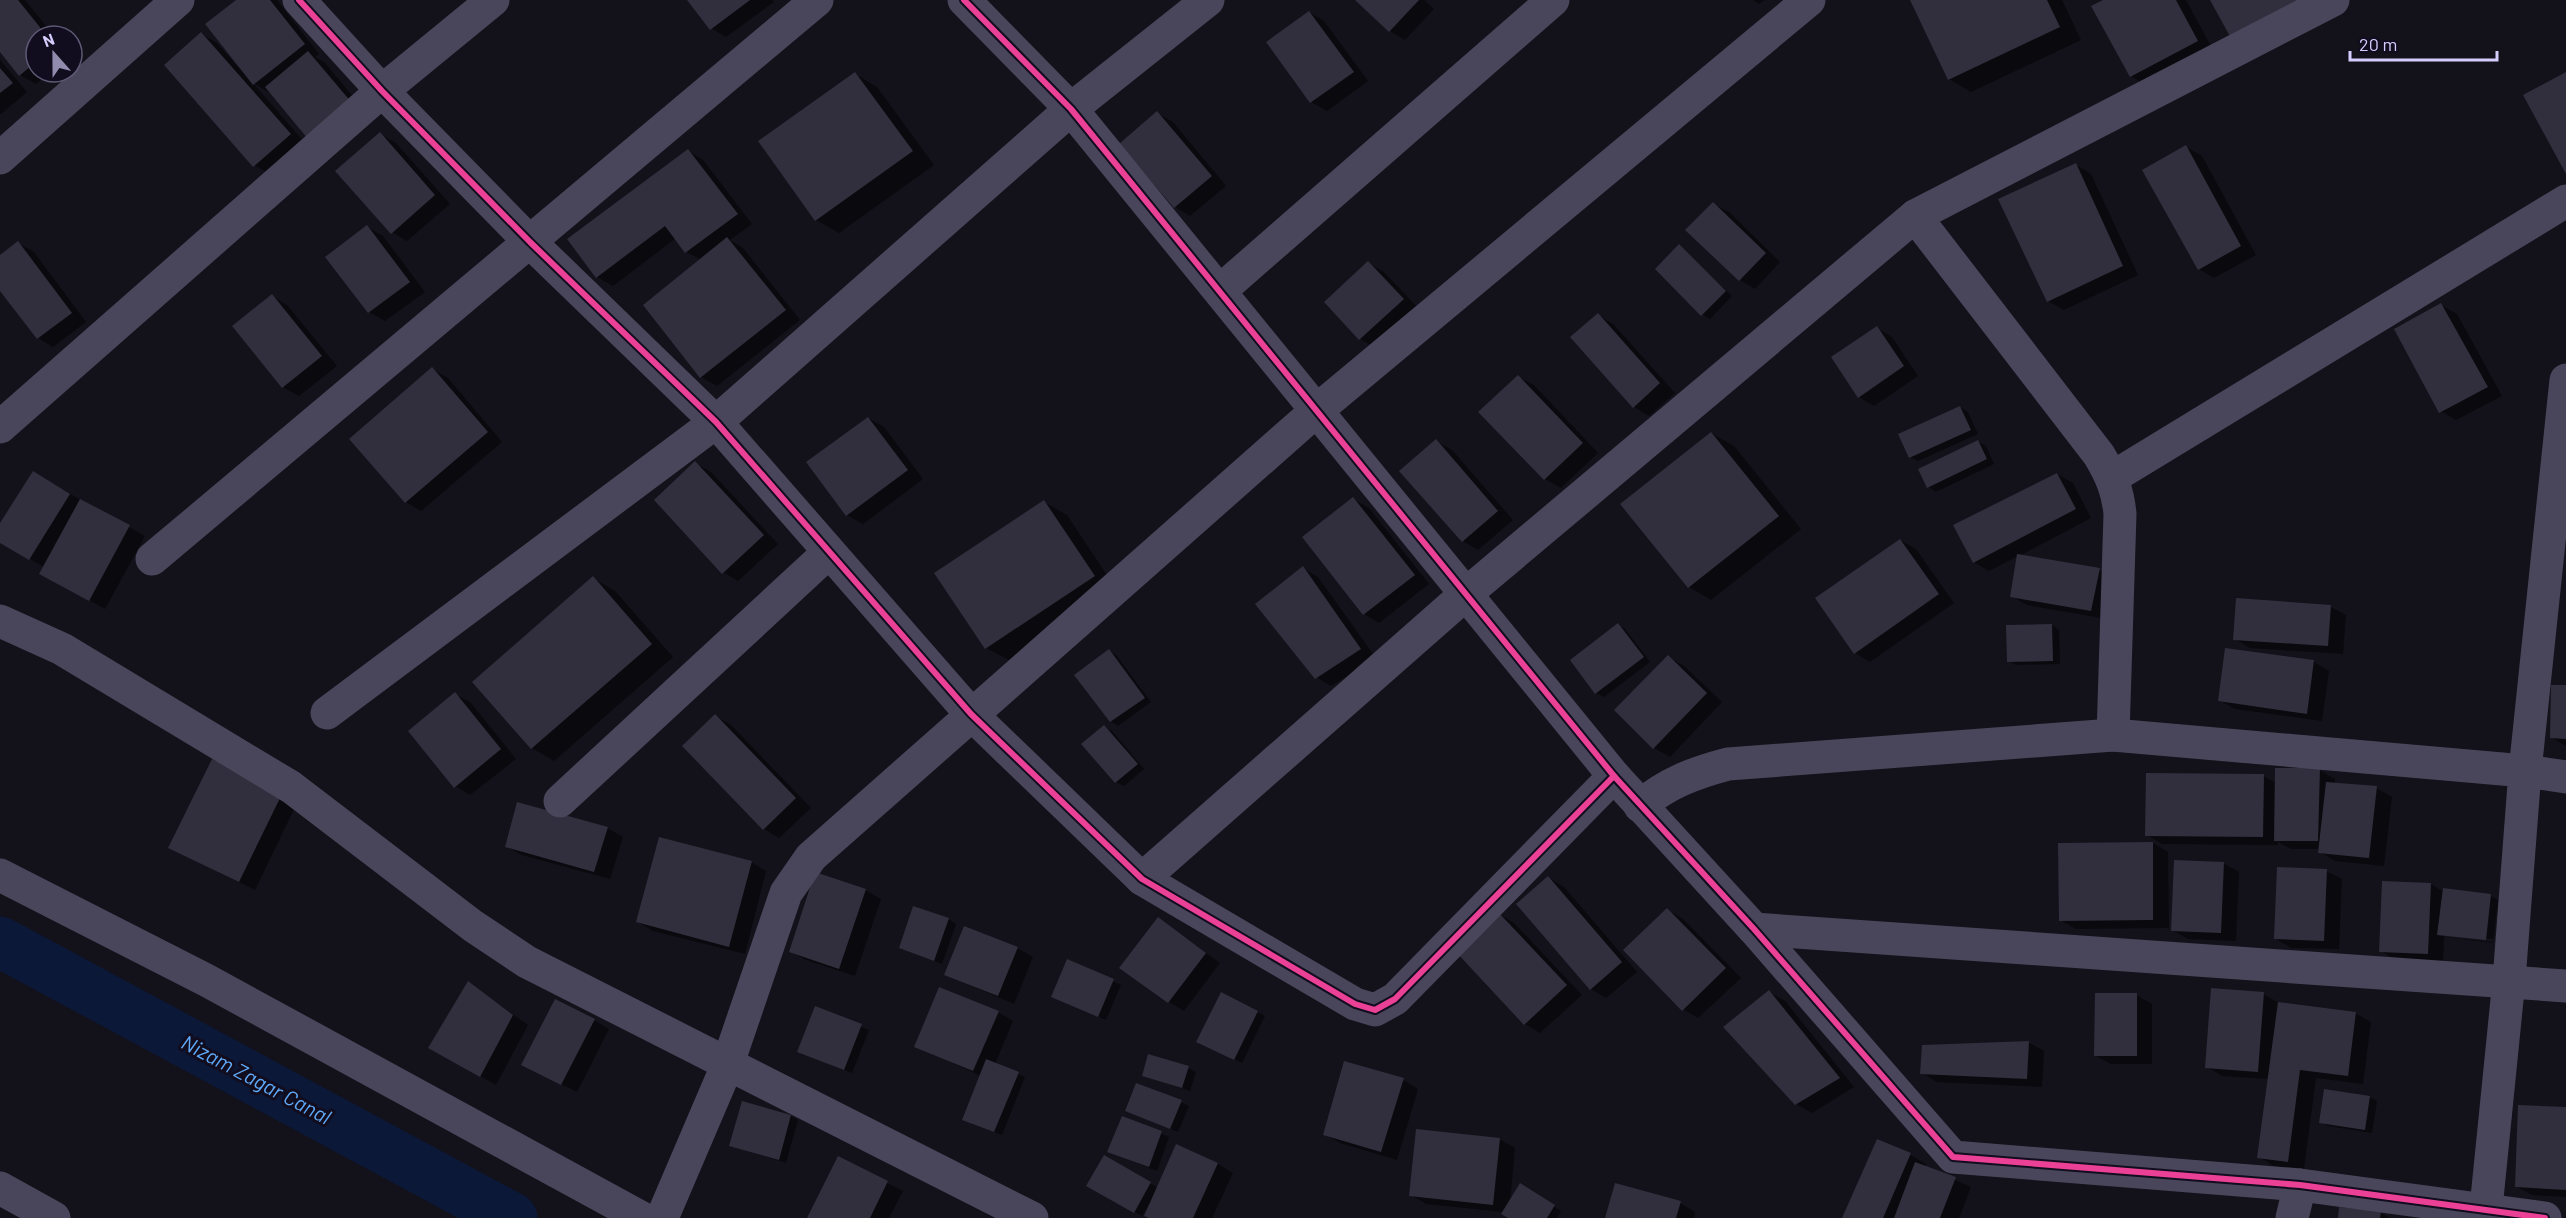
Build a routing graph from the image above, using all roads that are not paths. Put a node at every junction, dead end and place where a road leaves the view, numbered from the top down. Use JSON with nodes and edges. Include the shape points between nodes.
{"nodes":[{"id":1,"x":178,"y":0,"type":"edge"},
{"id":2,"x":299,"y":0,"type":"edge"},
{"id":3,"x":494,"y":0,"type":"edge"},
{"id":4,"x":817,"y":0,"type":"edge"},
{"id":5,"x":964,"y":0,"type":"edge"},
{"id":6,"x":1208,"y":0,"type":"edge"},
{"id":7,"x":1553,"y":0,"type":"edge"},
{"id":8,"x":1809,"y":0,"type":"edge"},
{"id":9,"x":2333,"y":0,"type":"edge"},
{"id":10,"x":382,"y":91,"type":"junction"},
{"id":11,"x":1071,"y":109,"type":"junction"},
{"id":12,"x":0,"y":158,"type":"edge"},
{"id":13,"x":2566,"y":201,"type":"edge"},
{"id":14,"x":1915,"y":216,"type":"junction"},
{"id":15,"x":530,"y":242,"type":"junction"},
{"id":16,"x":1221,"y":290,"type":"junction"},
{"id":17,"x":2566,"y":380,"type":"edge"},
{"id":18,"x":1316,"y":411,"type":"junction"},
{"id":19,"x":716,"y":422,"type":"junction"},
{"id":20,"x":0,"y":427,"type":"edge"},
{"id":21,"x":2113,"y":477,"type":"junction"},
{"id":22,"x":829,"y":552,"type":"junction"},
{"id":23,"x":152,"y":559,"type":"dead end"},
{"id":24,"x":1467,"y":593,"type":"junction"},
{"id":25,"x":0,"y":621,"type":"edge"},
{"id":26,"x":327,"y":713,"type":"dead end"},
{"id":27,"x":972,"y":714,"type":"junction"},
{"id":28,"x":2113,"y":735,"type":"junction"},
{"id":29,"x":2525,"y":771,"type":"junction"},
{"id":30,"x":1614,"y":776,"type":"junction"},
{"id":31,"x":2566,"y":777,"type":"edge"},
{"id":32,"x":560,"y":801,"type":"dead end"},
{"id":33,"x":1640,"y":806,"type":"junction"},
{"id":34,"x":0,"y":875,"type":"edge"},
{"id":35,"x":1143,"y":879,"type":"junction"},
{"id":36,"x":1754,"y":929,"type":"junction"},
{"id":37,"x":2509,"y":980,"type":"junction"},
{"id":38,"x":2566,"y":986,"type":"edge"},
{"id":39,"x":727,"y":1066,"type":"junction"},
{"id":40,"x":2300,"y":1185,"type":"junction"},
{"id":41,"x":0,"y":1188,"type":"edge"},
{"id":42,"x":2486,"y":1214,"type":"edge"},
{"id":43,"x":54,"y":1218,"type":"edge"},
{"id":44,"x":642,"y":1218,"type":"edge"},
{"id":45,"x":662,"y":1218,"type":"edge"},
{"id":46,"x":1032,"y":1218,"type":"edge"},
{"id":47,"x":2292,"y":1218,"type":"edge"},
{"id":48,"x":2545,"y":1218,"type":"edge"}],
"edges":[{"from":1,"to":12,"type":"street"},
{"from":2,"to":10,"type":"street"},
{"from":3,"to":10,"type":"street"},
{"from":4,"to":15,"type":"street"},
{"from":5,"to":11,"type":"street"},
{"from":6,"to":11,"type":"street"},
{"from":7,"to":16,"type":"street"},
{"from":8,"to":18,"type":"street"},
{"from":9,"to":14,"type":"street"},
{"from":10,"to":15,"type":"street"},
{"from":10,"to":20,"type":"street"},
{"from":11,"to":16,"type":"street"},
{"from":11,"to":19,"type":"street"},
{"from":13,"to":21,"type":"street"},
{"from":14,"to":21,"type":"street"},
{"from":14,"to":24,"type":"street"},
{"from":15,"to":19,"type":"street"},
{"from":15,"to":23,"type":"street"},
{"from":16,"to":18,"type":"street"},
{"from":17,"to":29,"type":"street"},
{"from":18,"to":24,"type":"street"},
{"from":18,"to":27,"type":"street"},
{"from":19,"to":22,"type":"street"},
{"from":19,"to":26,"type":"street"},
{"from":21,"to":28,"type":"street","via":[[2120,514]]},
{"from":22,"to":27,"type":"street"},
{"from":22,"to":32,"type":"street"},
{"from":24,"to":30,"type":"street"},
{"from":24,"to":35,"type":"street"},
{"from":25,"to":39,"type":"street","via":[[81,660],[291,787],[473,926],[527,962]]},
{"from":27,"to":35,"type":"street"},
{"from":27,"to":39,"type":"street","via":[[811,857],[798,873],[786,893]]},
{"from":28,"to":29,"type":"street"},
{"from":28,"to":33,"type":"street","via":[[1728,764],[1690,774],[1660,789]]},
{"from":29,"to":31,"type":"street"},
{"from":29,"to":37,"type":"street"},
{"from":30,"to":33,"type":"street"},
{"from":30,"to":35,"type":"street","via":[[1395,999],[1375,1010],[1355,1004]]},
{"from":33,"to":36,"type":"street"},
{"from":34,"to":44,"type":"street","via":[[206,980]]},
{"from":36,"to":37,"type":"street"},
{"from":36,"to":40,"type":"street","via":[[1953,1156]]},
{"from":37,"to":38,"type":"street"},
{"from":37,"to":42,"type":"street"},
{"from":39,"to":45,"type":"street"},
{"from":39,"to":46,"type":"street"},
{"from":40,"to":42,"type":"street"},
{"from":40,"to":47,"type":"street"},
{"from":41,"to":43,"type":"street"},
{"from":42,"to":48,"type":"street"}]}
